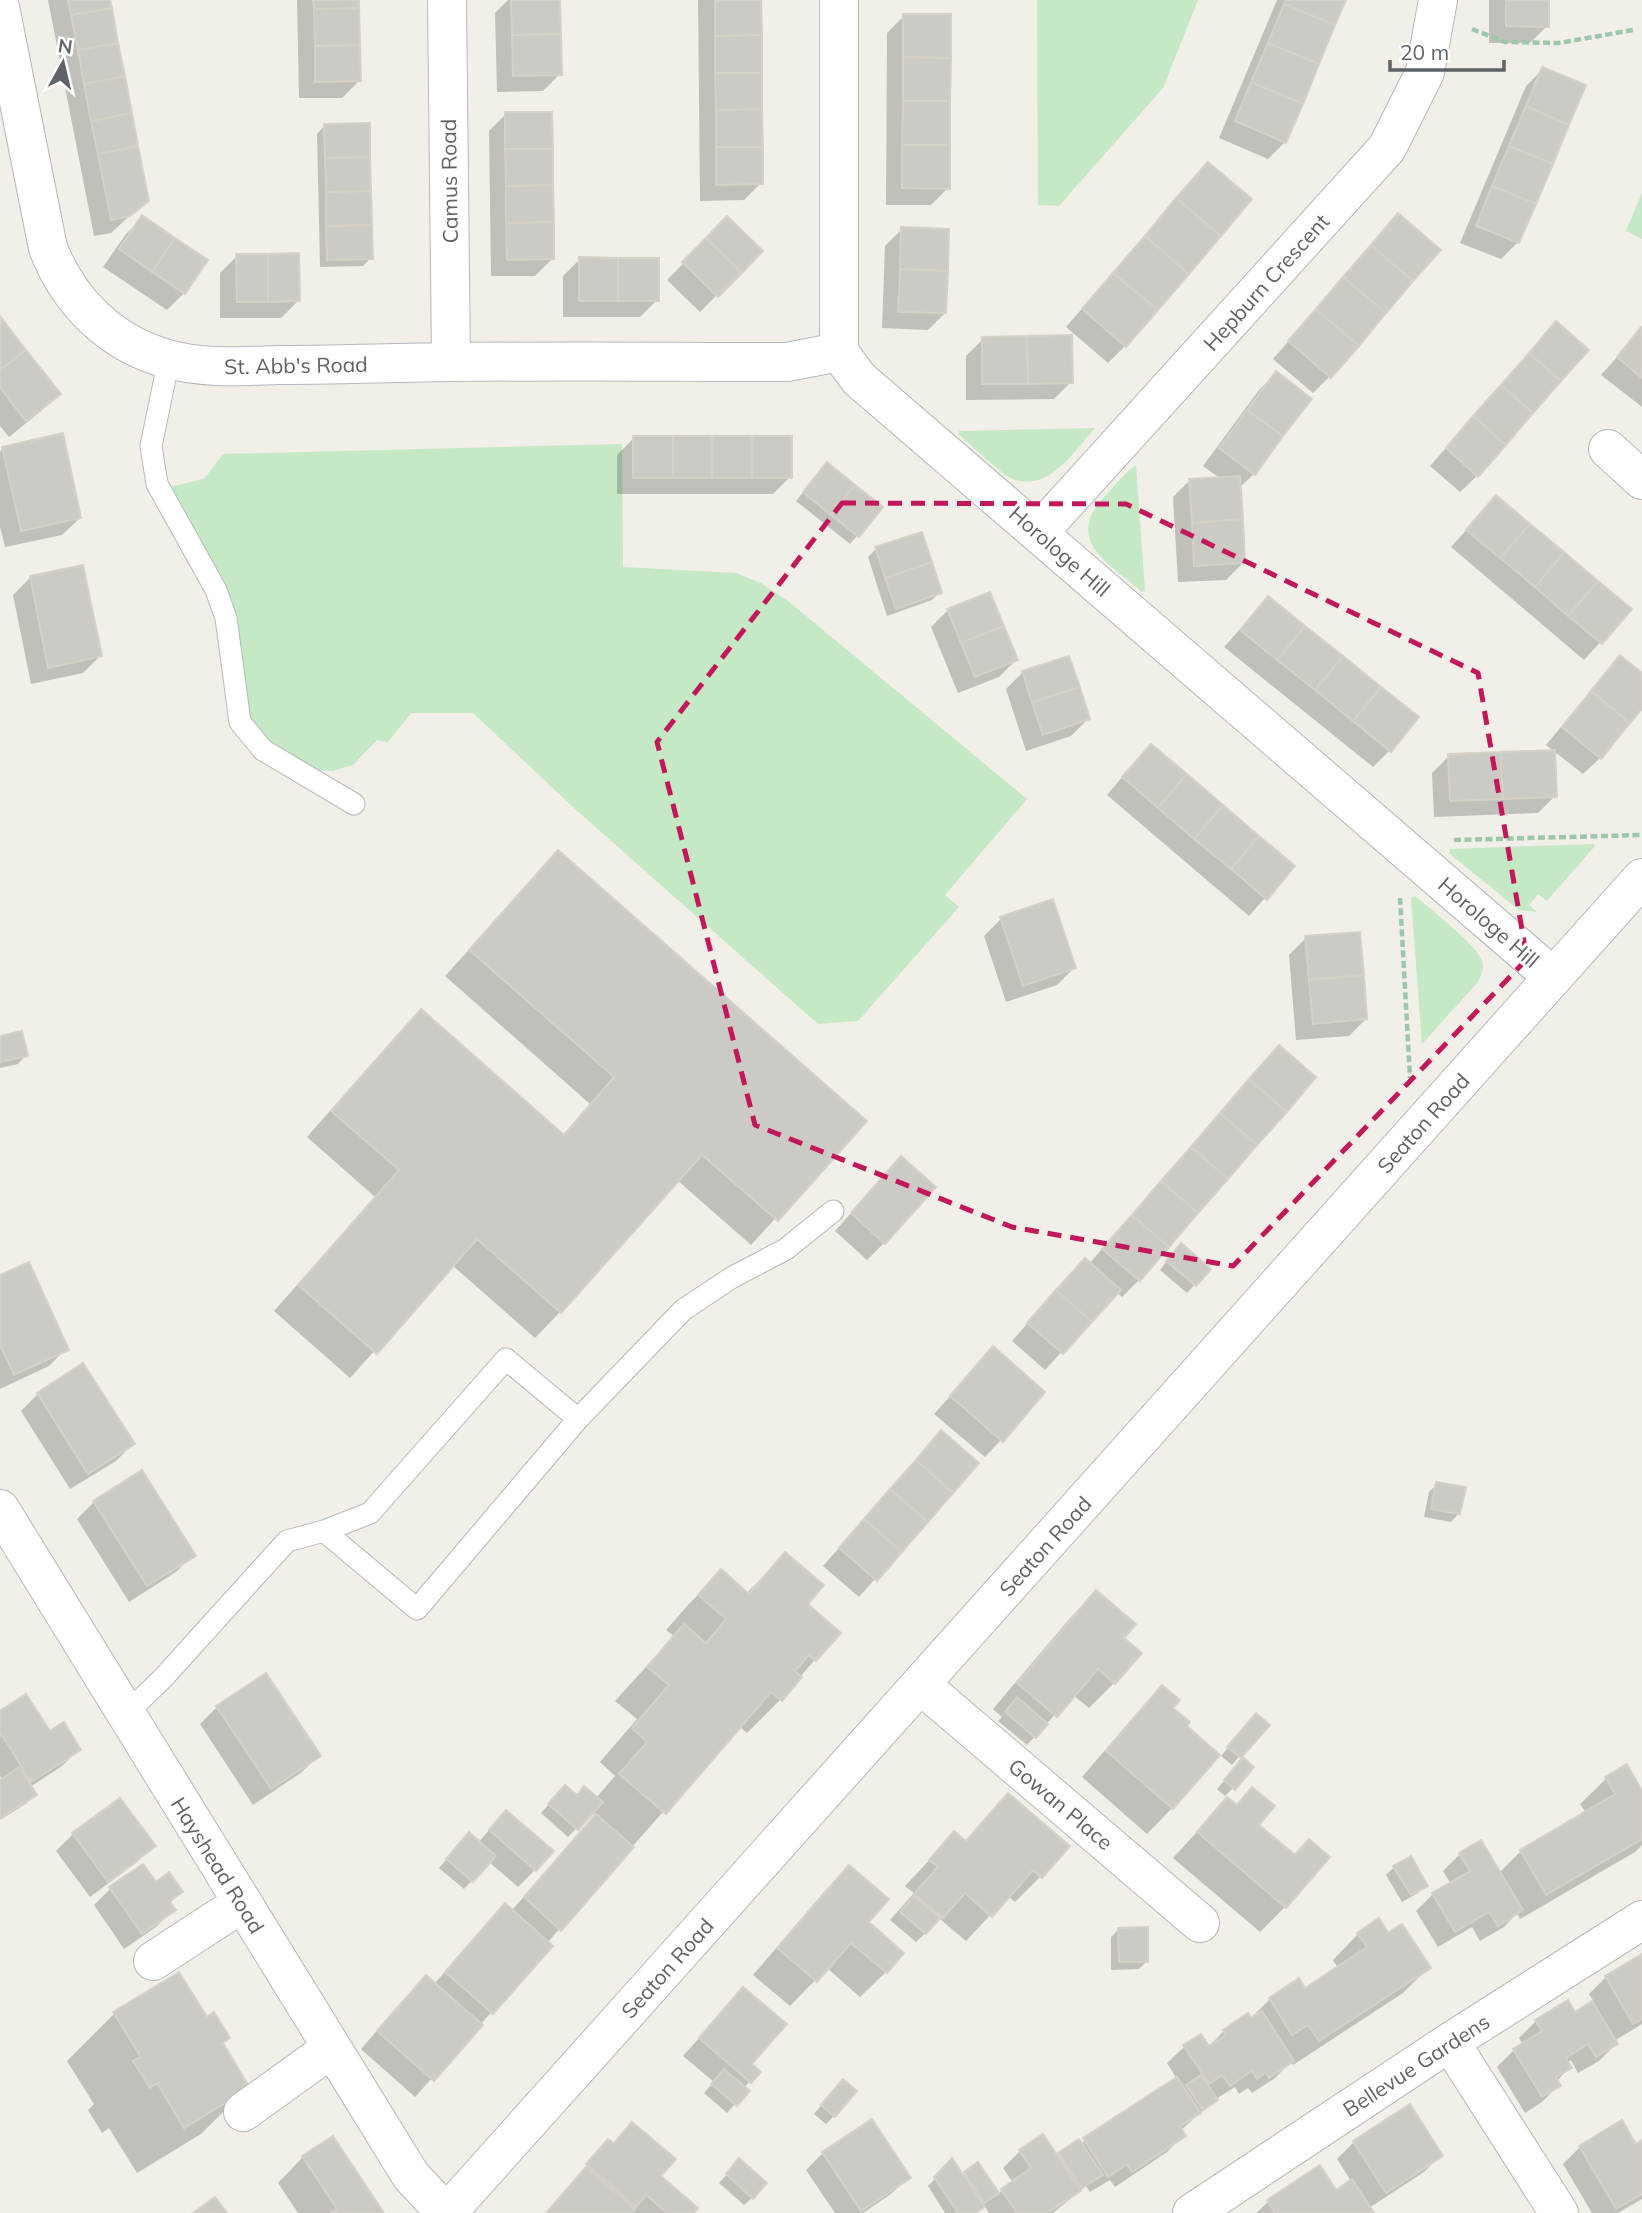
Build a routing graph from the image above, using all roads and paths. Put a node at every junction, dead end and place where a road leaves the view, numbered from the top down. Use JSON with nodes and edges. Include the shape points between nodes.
{"nodes":[{"id":1,"x":447,"y":0,"type":"edge"},
{"id":2,"x":839,"y":0,"type":"edge"},
{"id":3,"x":0,"y":7,"type":"edge"},
{"id":4,"x":1437,"y":7,"type":"edge"},
{"id":5,"x":1633,"y":30,"type":"dead end"},
{"id":6,"x":839,"y":352,"type":"junction"},
{"id":7,"x":169,"y":359,"type":"junction"},
{"id":8,"x":451,"y":362,"type":"junction"},
{"id":9,"x":1608,"y":449,"type":"dead end"},
{"id":10,"x":1642,"y":480,"type":"edge"},
{"id":11,"x":1039,"y":533,"type":"junction"},
{"id":12,"x":355,"y":804,"type":"dead end"},
{"id":13,"x":1642,"y":878,"type":"edge"},
{"id":14,"x":1553,"y":977,"type":"junction"},
{"id":15,"x":833,"y":1211,"type":"dead end"},
{"id":16,"x":578,"y":1419,"type":"junction"},
{"id":17,"x":0,"y":1509,"type":"edge"},
{"id":18,"x":324,"y":1531,"type":"junction"},
{"id":19,"x":921,"y":1685,"type":"junction"},
{"id":20,"x":125,"y":1715,"type":"junction"},
{"id":21,"x":242,"y":1903,"type":"junction"},
{"id":22,"x":1642,"y":1920,"type":"edge"},
{"id":23,"x":1200,"y":1923,"type":"dead end"},
{"id":24,"x":153,"y":1961,"type":"dead end"},
{"id":25,"x":1450,"y":2042,"type":"junction"},
{"id":26,"x":332,"y":2048,"type":"junction"},
{"id":27,"x":243,"y":2112,"type":"dead end"},
{"id":28,"x":447,"y":2213,"type":"edge"},
{"id":29,"x":1192,"y":2213,"type":"edge"},
{"id":30,"x":1559,"y":2213,"type":"edge"}],
"edges":[{"from":1,"to":8,"type":"street","name":"Camus Road"},
{"from":2,"to":6,"type":"street"},
{"from":3,"to":7,"type":"street","name":"St. Abb's Road","via":[[48,248],[58,272],[93,318],[142,350]]},
{"from":4,"to":5,"type":"path","via":[[1505,42],[1559,43]]},
{"from":4,"to":11,"type":"street","name":"Hepburn Crescent","via":[[1425,72],[1387,148]]},
{"from":6,"to":8,"type":"street","name":"St. Abb's Road","via":[[786,362]]},
{"from":6,"to":11,"type":"street","name":"Horologe Hill","via":[[859,379]]},
{"from":7,"to":8,"type":"street","name":"St. Abb's Road","via":[[219,367]]},
{"from":7,"to":12,"type":"lane","via":[[152,446],[156,484],[226,618],[240,722],[263,750]]},
{"from":9,"to":10,"type":"street"},
{"from":11,"to":14,"type":"street","name":"Horologe Hill"},
{"from":13,"to":14,"type":"street","name":"Seaton Road"},
{"from":14,"to":19,"type":"street","name":"Seaton Road"},
{"from":15,"to":16,"type":"lane","via":[[786,1249],[683,1310]]},
{"from":16,"to":18,"type":"lane","via":[[506,1359],[370,1513]]},
{"from":16,"to":18,"type":"lane","via":[[417,1609]]},
{"from":17,"to":20,"type":"street","name":"Hayshead Road"},
{"from":18,"to":20,"type":"lane","via":[[287,1541]]},
{"from":19,"to":23,"type":"street","name":"Gowan Place"},
{"from":19,"to":28,"type":"street","name":"Seaton Road"},
{"from":20,"to":21,"type":"street","name":"Hayshead Road"},
{"from":21,"to":24,"type":"street"},
{"from":21,"to":26,"type":"street","name":"Hayshead Road"},
{"from":22,"to":25,"type":"street","name":"Bellevue Gardens"},
{"from":25,"to":29,"type":"street","name":"Bellevue Gardens"},
{"from":25,"to":30,"type":"street"},
{"from":26,"to":27,"type":"street"},
{"from":26,"to":28,"type":"street","name":"Hayshead Road","via":[[411,2176]]}]}
